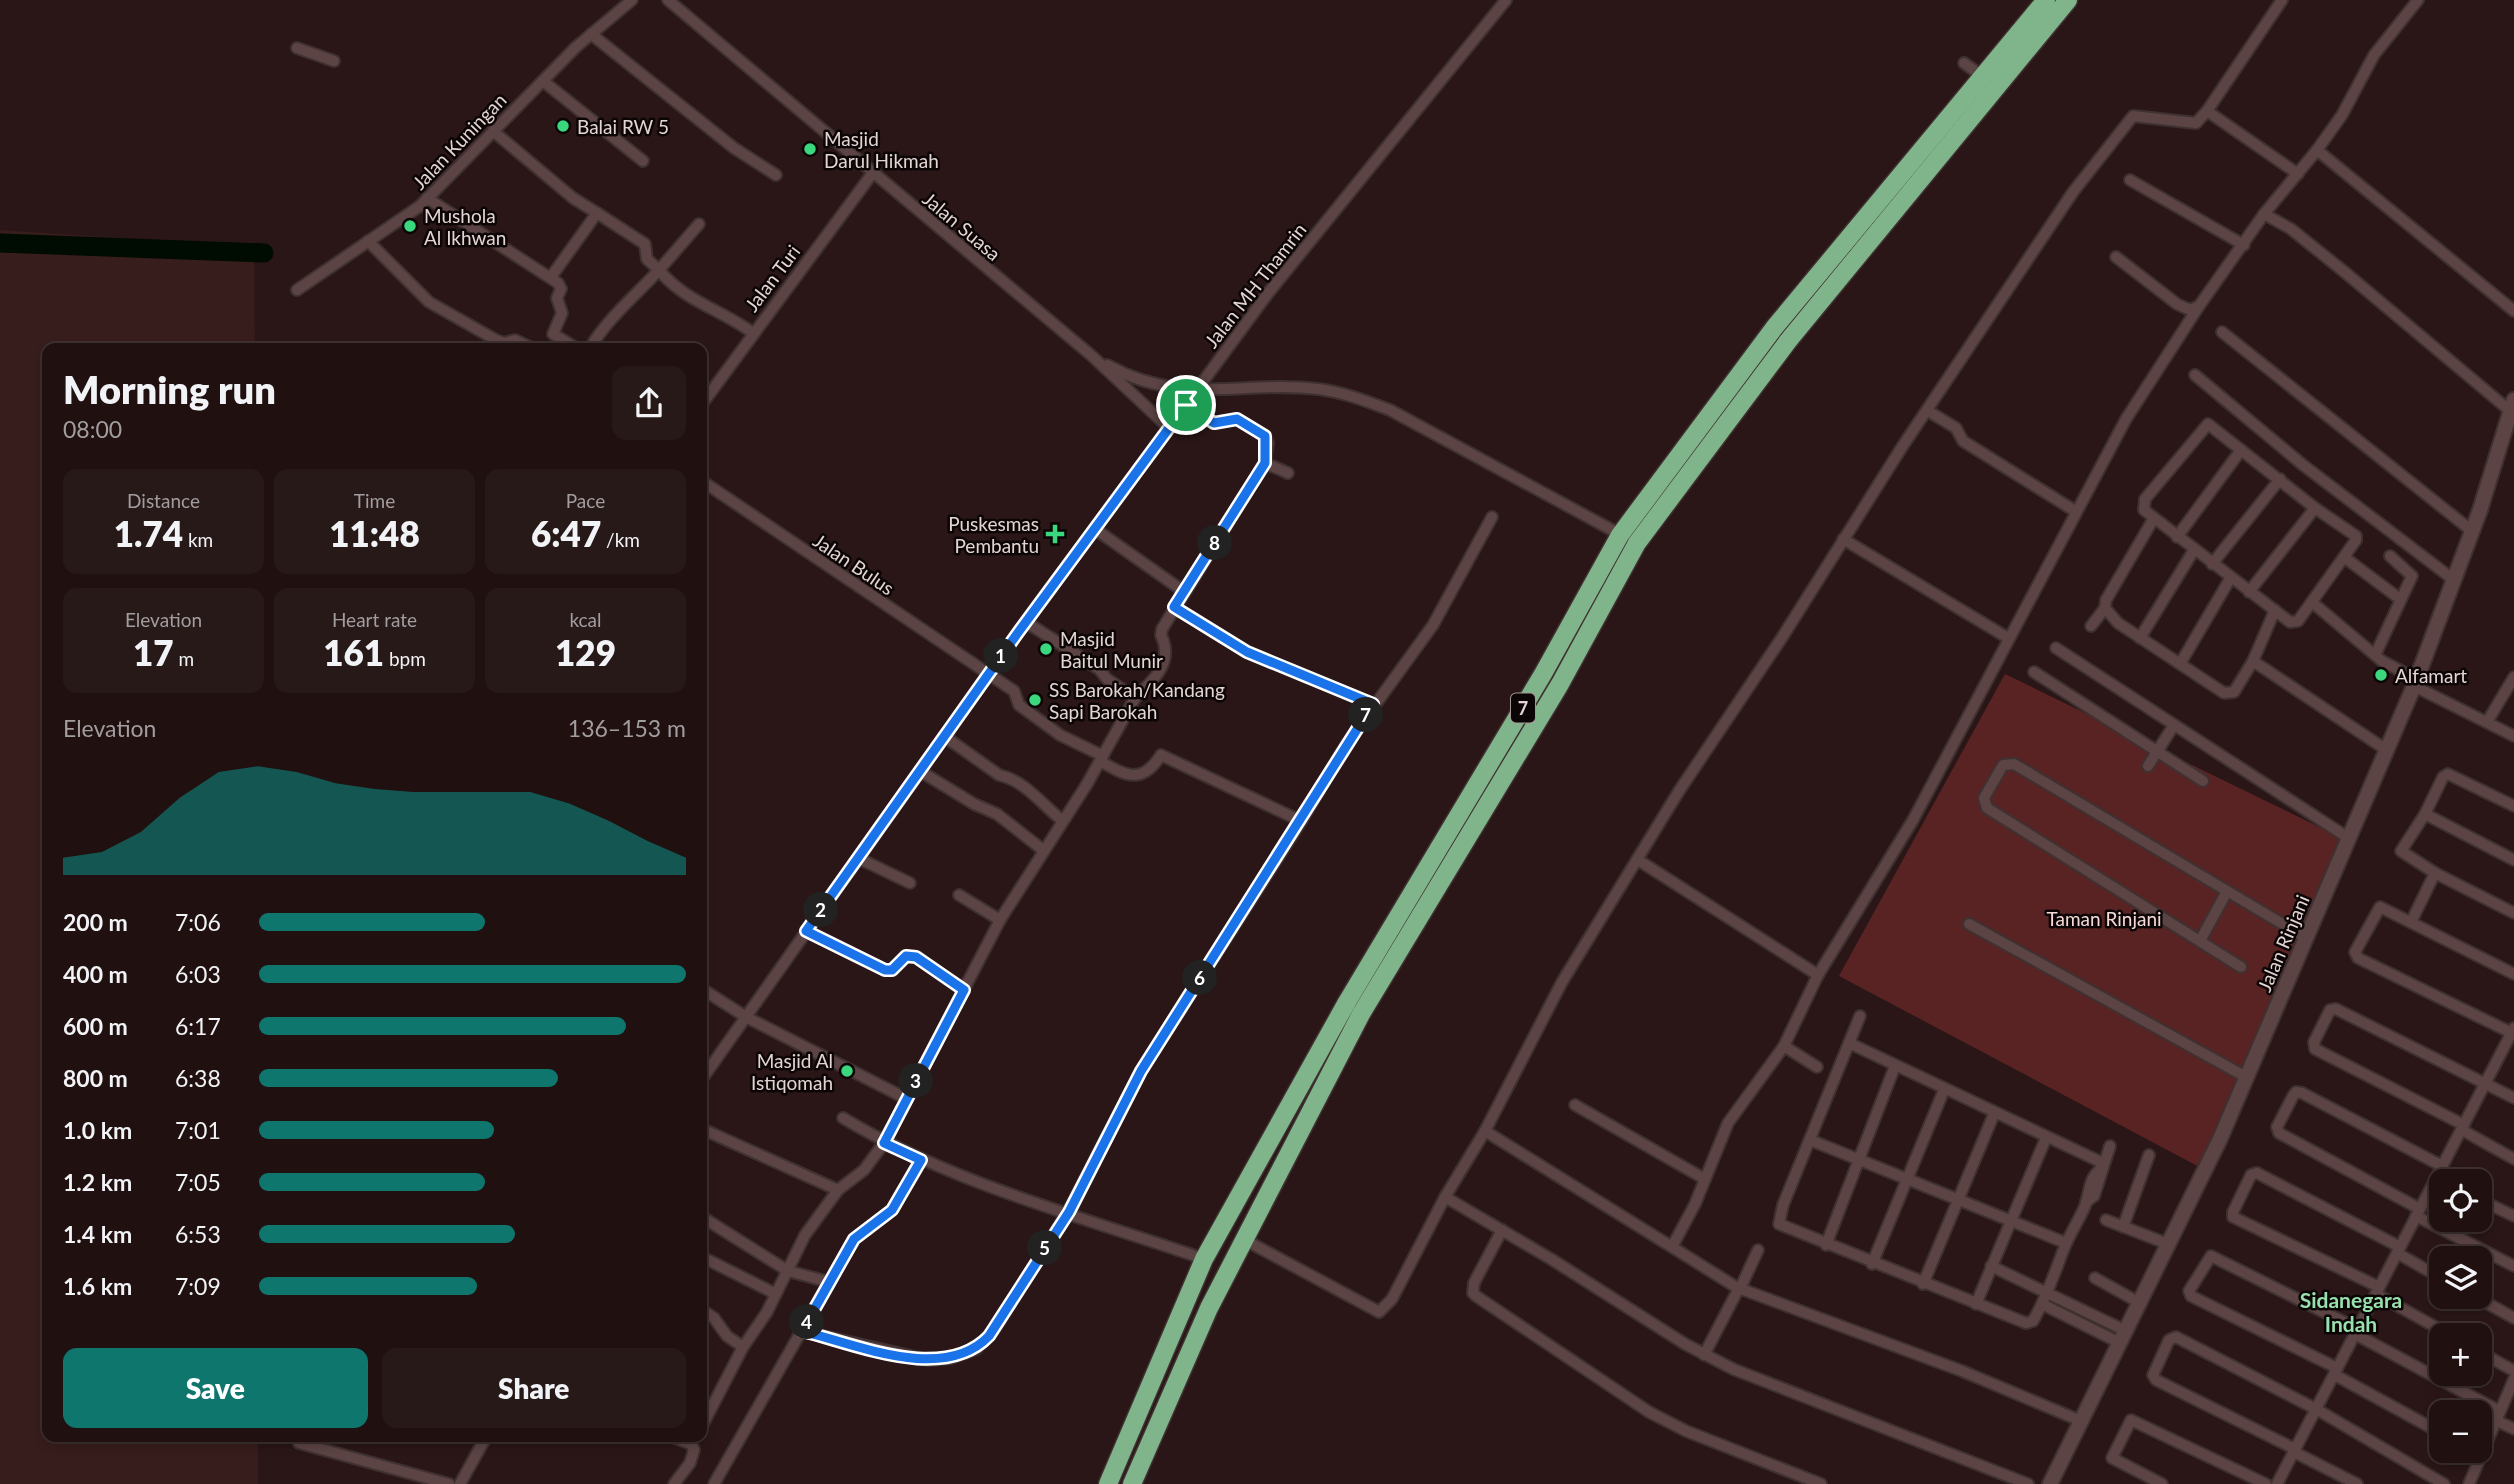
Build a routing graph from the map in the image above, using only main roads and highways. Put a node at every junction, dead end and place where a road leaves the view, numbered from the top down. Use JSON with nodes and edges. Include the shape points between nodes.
{"nodes":[{"id":1,"x":2046,"y":0,"type":"edge"},
{"id":2,"x":2068,"y":0,"type":"edge"},
{"id":3,"x":1990,"y":82,"type":"junction"},
{"id":4,"x":1628,"y":539,"type":"junction"},
{"id":5,"x":1438,"y":850,"type":"junction"},
{"id":6,"x":1454,"y":859,"type":"junction"},
{"id":7,"x":1243,"y":1188,"type":"junction"},
{"id":8,"x":1264,"y":1198,"type":"junction"},
{"id":9,"x":1184,"y":1300,"type":"junction"},
{"id":10,"x":1209,"y":1308,"type":"junction"},
{"id":11,"x":1137,"y":1416,"type":"junction"},
{"id":12,"x":1156,"y":1426,"type":"junction"},
{"id":13,"x":1108,"y":1484,"type":"edge"},
{"id":14,"x":1132,"y":1484,"type":"edge"}],
"edges":[{"from":1,"to":3,"type":"highway","number":"7"},
{"from":2,"to":3,"type":"highway","number":"7"},
{"from":3,"to":4,"type":"highway","number":"7"},
{"from":4,"to":5,"type":"highway","number":"7"},
{"from":4,"to":6,"type":"highway","number":"7","via":[[1560,684]]},
{"from":5,"to":6,"type":"highway"},
{"from":5,"to":7,"type":"highway","number":"7"},
{"from":6,"to":8,"type":"highway","number":"7","via":[[1361,1014]]},
{"from":7,"to":8,"type":"highway"},
{"from":7,"to":9,"type":"highway","number":"7"},
{"from":8,"to":10,"type":"highway","number":"7"},
{"from":9,"to":10,"type":"highway"},
{"from":9,"to":11,"type":"highway","number":"7"},
{"from":10,"to":12,"type":"highway","number":"7"},
{"from":11,"to":12,"type":"highway"},
{"from":11,"to":13,"type":"highway","number":"7"},
{"from":12,"to":14,"type":"highway","number":"7"}]}
